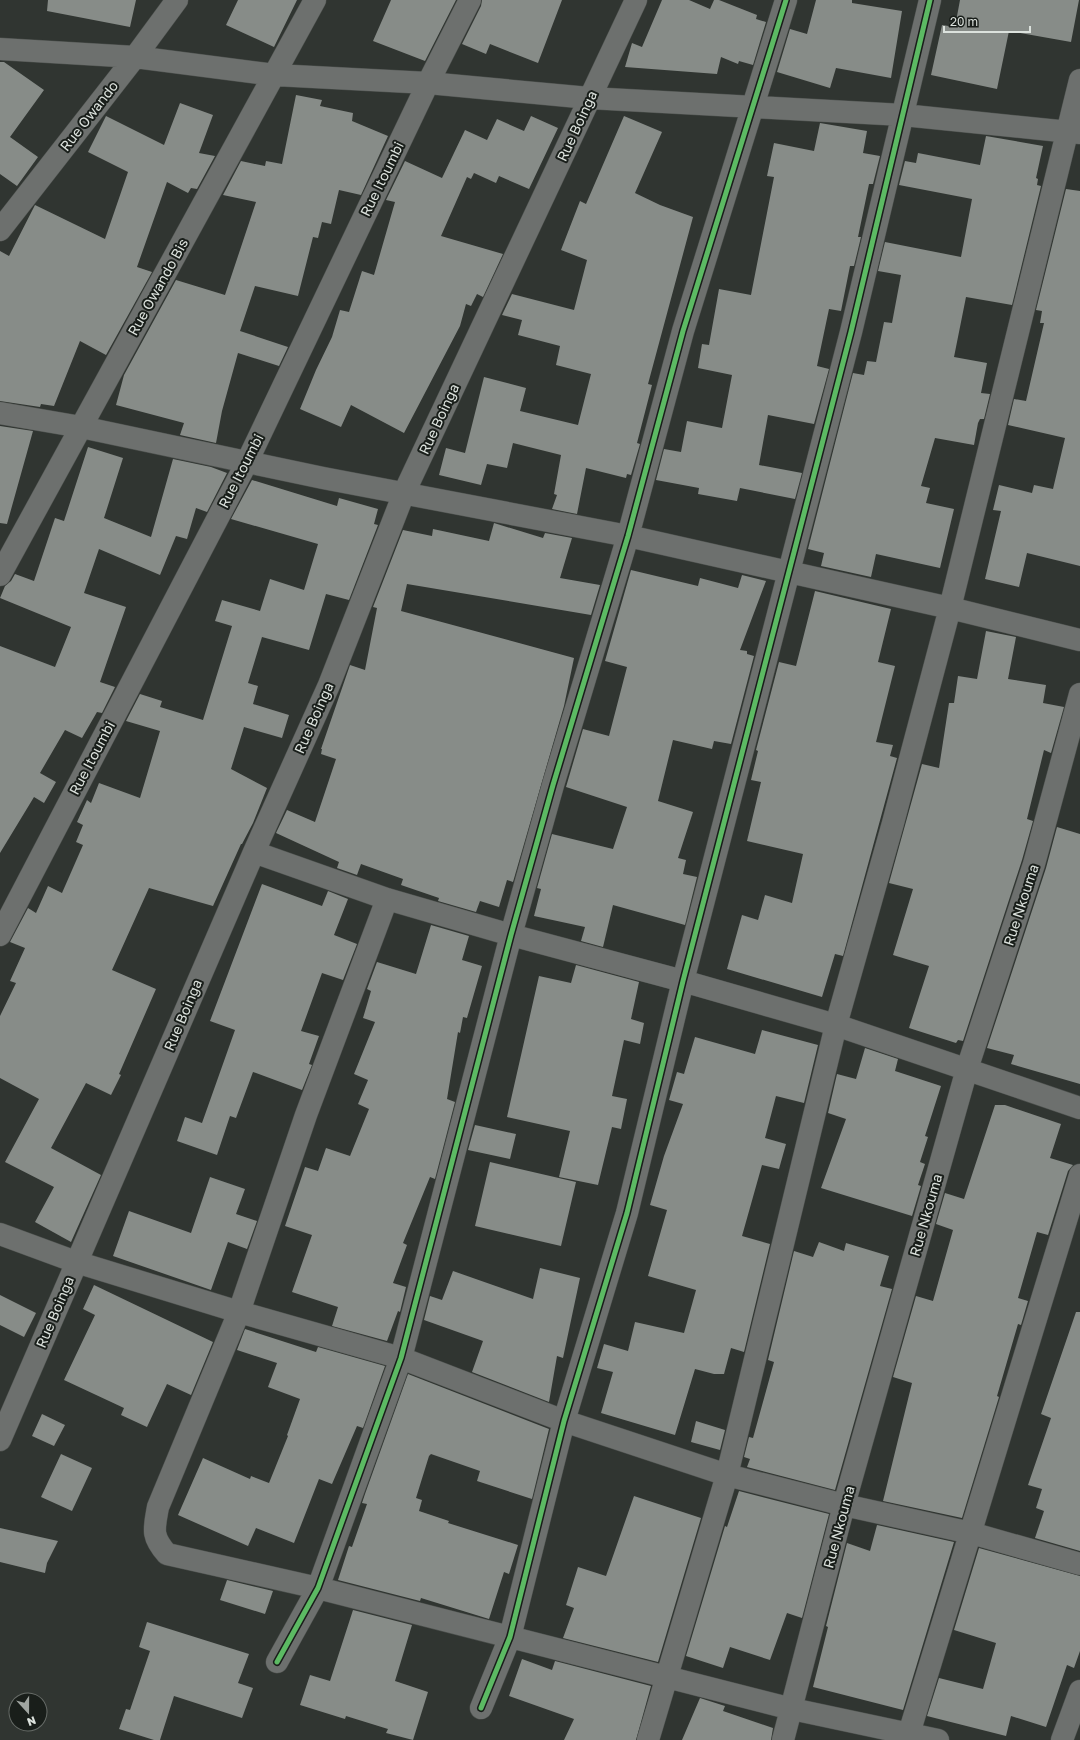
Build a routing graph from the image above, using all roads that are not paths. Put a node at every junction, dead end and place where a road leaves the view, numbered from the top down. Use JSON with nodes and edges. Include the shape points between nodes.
{"nodes":[{"id":1,"x":176,"y":0,"type":"edge"},
{"id":2,"x":315,"y":0,"type":"edge"},
{"id":3,"x":470,"y":0,"type":"edge"},
{"id":4,"x":636,"y":0,"type":"edge"},
{"id":5,"x":786,"y":0,"type":"edge"},
{"id":6,"x":930,"y":0,"type":"edge"},
{"id":7,"x":0,"y":49,"type":"edge"},
{"id":8,"x":135,"y":57,"type":"junction"},
{"id":9,"x":275,"y":75,"type":"junction"},
{"id":10,"x":1080,"y":80,"type":"edge"},
{"id":11,"x":428,"y":83,"type":"junction"},
{"id":12,"x":590,"y":98,"type":"junction"},
{"id":13,"x":753,"y":108,"type":"junction"},
{"id":14,"x":903,"y":115,"type":"junction"},
{"id":15,"x":1073,"y":133,"type":"edge"},
{"id":16,"x":0,"y":230,"type":"edge"},
{"id":17,"x":0,"y":413,"type":"edge"},
{"id":18,"x":81,"y":427,"type":"junction"},
{"id":19,"x":247,"y":462,"type":"junction"},
{"id":20,"x":404,"y":493,"type":"junction"},
{"id":21,"x":628,"y":536,"type":"junction"},
{"id":22,"x":788,"y":572,"type":"junction"},
{"id":23,"x":0,"y":575,"type":"edge"},
{"id":24,"x":950,"y":608,"type":"junction"},
{"id":25,"x":1080,"y":640,"type":"edge"},
{"id":26,"x":1080,"y":694,"type":"edge"},
{"id":27,"x":254,"y":852,"type":"junction"},
{"id":28,"x":387,"y":899,"type":"junction"},
{"id":29,"x":0,"y":935,"type":"edge"},
{"id":30,"x":511,"y":935,"type":"junction"},
{"id":31,"x":683,"y":981,"type":"junction"},
{"id":32,"x":836,"y":1025,"type":"junction"},
{"id":33,"x":967,"y":1069,"type":"junction"},
{"id":34,"x":1080,"y":1108,"type":"edge"},
{"id":35,"x":1080,"y":1175,"type":"edge"},
{"id":36,"x":0,"y":1234,"type":"edge"},
{"id":37,"x":76,"y":1262,"type":"junction"},
{"id":38,"x":239,"y":1312,"type":"junction"},
{"id":39,"x":401,"y":1358,"type":"junction"},
{"id":40,"x":564,"y":1421,"type":"junction"},
{"id":41,"x":0,"y":1440,"type":"edge"},
{"id":42,"x":727,"y":1475,"type":"junction"},
{"id":43,"x":844,"y":1505,"type":"junction"},
{"id":44,"x":971,"y":1533,"type":"junction"},
{"id":45,"x":1080,"y":1564,"type":"edge"},
{"id":46,"x":318,"y":1588,"type":"junction"},
{"id":47,"x":510,"y":1637,"type":"junction"},
{"id":48,"x":277,"y":1662,"type":"dead end"},
{"id":49,"x":668,"y":1676,"type":"junction"},
{"id":50,"x":1080,"y":1691,"type":"edge"},
{"id":51,"x":481,"y":1708,"type":"dead end"},
{"id":52,"x":792,"y":1709,"type":"junction"},
{"id":53,"x":908,"y":1737,"type":"edge"},
{"id":54,"x":648,"y":1740,"type":"edge"},
{"id":55,"x":783,"y":1740,"type":"edge"},
{"id":56,"x":938,"y":1740,"type":"edge"},
{"id":57,"x":1062,"y":1740,"type":"edge"}],
"edges":[{"from":1,"to":8,"type":"street","name":"Rue Owando"},
{"from":2,"to":9,"type":"street","name":"Rue Owando Bis"},
{"from":3,"to":11,"type":"street","name":"Rue Itoumbi"},
{"from":4,"to":12,"type":"street","name":"Rue Boinga"},
{"from":5,"to":13,"type":"street"},
{"from":6,"to":14,"type":"street"},
{"from":7,"to":8,"type":"street"},
{"from":8,"to":9,"type":"street"},
{"from":8,"to":16,"type":"street","name":"Rue Owando"},
{"from":9,"to":11,"type":"street"},
{"from":9,"to":18,"type":"street","name":"Rue Owando Bis"},
{"from":10,"to":15,"type":"street"},
{"from":11,"to":12,"type":"street"},
{"from":11,"to":19,"type":"street","name":"Rue Itoumbi"},
{"from":12,"to":13,"type":"street"},
{"from":12,"to":20,"type":"street","name":"Rue Boinga"},
{"from":13,"to":14,"type":"street"},
{"from":13,"to":21,"type":"street","via":[[683,331]]},
{"from":14,"to":15,"type":"street"},
{"from":14,"to":22,"type":"street","via":[[851,332]]},
{"from":15,"to":24,"type":"street"},
{"from":17,"to":18,"type":"street"},
{"from":18,"to":19,"type":"street"},
{"from":18,"to":23,"type":"street","name":"Rue Owando Bis"},
{"from":19,"to":20,"type":"street"},
{"from":19,"to":29,"type":"street","name":"Rue Itoumbi"},
{"from":20,"to":21,"type":"street"},
{"from":20,"to":27,"type":"street","name":"Rue Boinga","via":[[329,685]]},
{"from":21,"to":22,"type":"street"},
{"from":21,"to":30,"type":"street"},
{"from":22,"to":24,"type":"street"},
{"from":22,"to":31,"type":"street"},
{"from":24,"to":25,"type":"street"},
{"from":24,"to":32,"type":"street"},
{"from":26,"to":33,"type":"street","name":"Rue Nkouma","via":[[1034,864]]},
{"from":27,"to":28,"type":"street"},
{"from":27,"to":37,"type":"street","name":"Rue Boinga"},
{"from":28,"to":30,"type":"street"},
{"from":28,"to":38,"type":"street","via":[[306,1115]]},
{"from":30,"to":31,"type":"street"},
{"from":30,"to":39,"type":"street"},
{"from":31,"to":32,"type":"street"},
{"from":31,"to":40,"type":"street","via":[[627,1213]]},
{"from":32,"to":33,"type":"street"},
{"from":32,"to":42,"type":"street"},
{"from":33,"to":34,"type":"street"},
{"from":33,"to":43,"type":"street","name":"Rue Nkouma"},
{"from":35,"to":44,"type":"street"},
{"from":36,"to":37,"type":"street"},
{"from":37,"to":38,"type":"street"},
{"from":37,"to":41,"type":"street","name":"Rue Boinga"},
{"from":38,"to":39,"type":"street"},
{"from":38,"to":46,"type":"street","via":[[158,1507],[154,1531],[157,1543],[167,1554]]},
{"from":39,"to":40,"type":"street"},
{"from":39,"to":46,"type":"street"},
{"from":40,"to":42,"type":"street"},
{"from":40,"to":47,"type":"street"},
{"from":42,"to":43,"type":"street"},
{"from":42,"to":49,"type":"street"},
{"from":43,"to":44,"type":"street"},
{"from":43,"to":52,"type":"street","name":"Rue Nkouma"},
{"from":44,"to":45,"type":"street"},
{"from":44,"to":53,"type":"street"},
{"from":46,"to":47,"type":"street"},
{"from":46,"to":48,"type":"street"},
{"from":47,"to":49,"type":"street"},
{"from":47,"to":51,"type":"street"},
{"from":49,"to":52,"type":"street"},
{"from":49,"to":54,"type":"street"},
{"from":50,"to":57,"type":"street"},
{"from":52,"to":53,"type":"street"},
{"from":52,"to":55,"type":"street","name":"Rue Nkouma"},
{"from":53,"to":56,"type":"street"}]}
